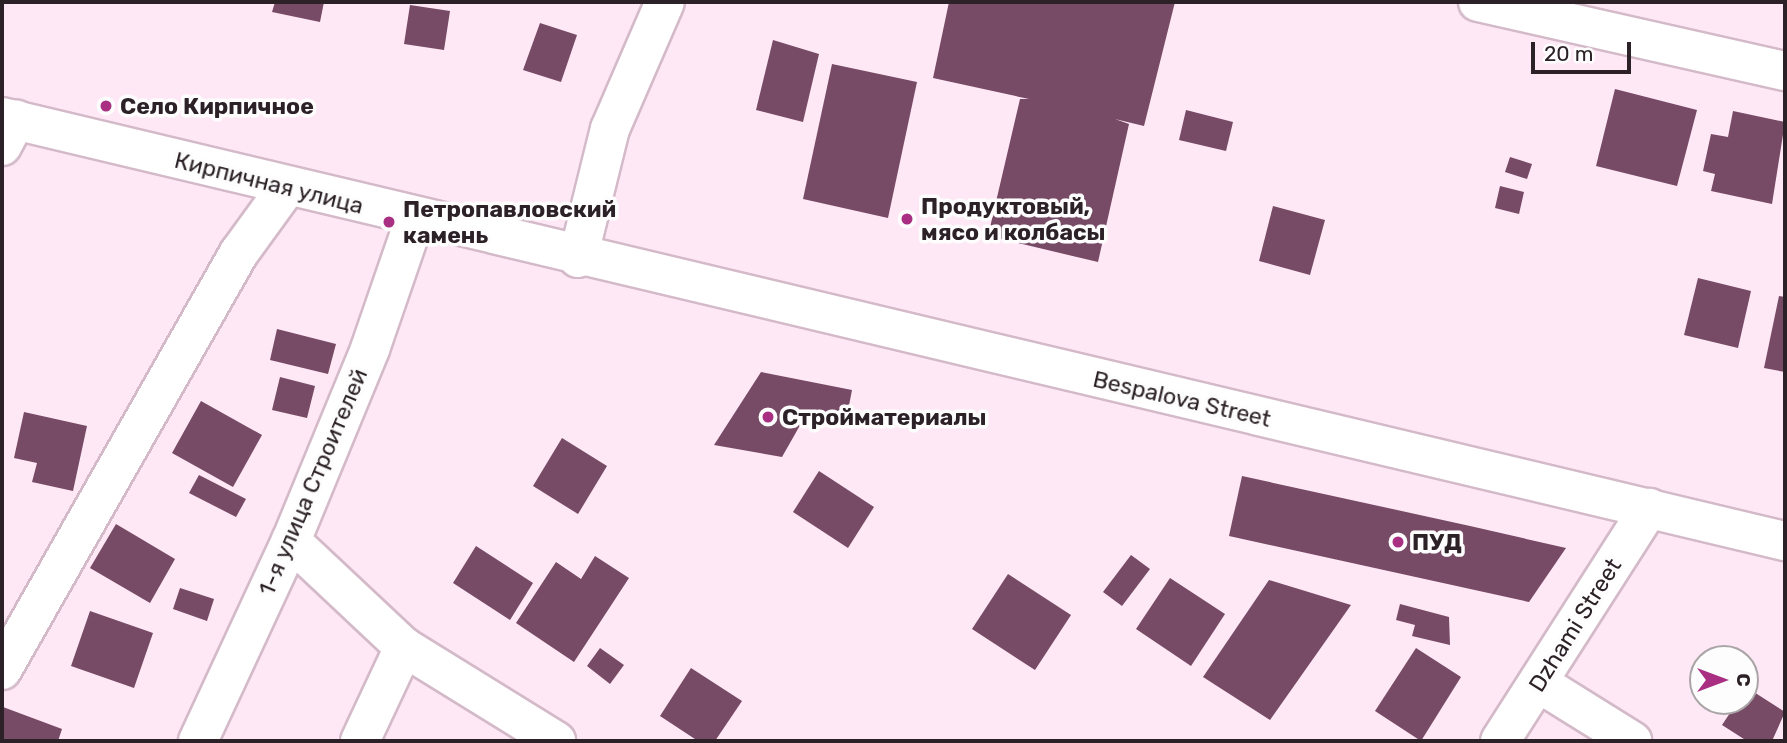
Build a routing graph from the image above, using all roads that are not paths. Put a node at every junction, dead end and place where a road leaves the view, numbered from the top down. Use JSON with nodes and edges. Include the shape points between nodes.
{"nodes":[{"id":1,"x":664,"y":2,"type":"edge"},
{"id":2,"x":1478,"y":2,"type":"edge"},
{"id":3,"x":1785,"y":71,"type":"edge"},
{"id":4,"x":6,"y":128,"type":"edge"},
{"id":5,"x":286,"y":188,"type":"junction"},
{"id":6,"x":415,"y":218,"type":"junction"},
{"id":7,"x":578,"y":258,"type":"junction"},
{"id":8,"x":1649,"y":508,"type":"junction"},
{"id":9,"x":291,"y":541,"type":"junction"},
{"id":10,"x":1785,"y":541,"type":"edge"},
{"id":11,"x":404,"y":647,"type":"junction"},
{"id":12,"x":2,"y":670,"type":"edge"},
{"id":13,"x":1539,"y":683,"type":"junction"},
{"id":14,"x":198,"y":741,"type":"edge"},
{"id":15,"x":360,"y":741,"type":"edge"},
{"id":16,"x":556,"y":741,"type":"edge"},
{"id":17,"x":1500,"y":741,"type":"edge"},
{"id":18,"x":1632,"y":741,"type":"edge"}],
"edges":[{"from":1,"to":7,"type":"street","via":[[610,129]]},
{"from":2,"to":3,"type":"street"},
{"from":4,"to":5,"type":"street","name":"Кирпичная улица"},
{"from":5,"to":6,"type":"street","name":"Кирпичная улица"},
{"from":5,"to":12,"type":"street","via":[[239,253]]},
{"from":6,"to":7,"type":"street","name":"Кирпичная улица"},
{"from":6,"to":9,"type":"street","name":"1-я улица Строителей","via":[[370,349]]},
{"from":7,"to":8,"type":"street","name":"Bespalova Street"},
{"from":8,"to":10,"type":"street","name":"Bespalova Street"},
{"from":8,"to":13,"type":"street","name":"Dzhami Street"},
{"from":9,"to":11,"type":"street"},
{"from":9,"to":14,"type":"street","name":"1-я улица Строителей"},
{"from":11,"to":15,"type":"street"},
{"from":11,"to":16,"type":"street"},
{"from":13,"to":17,"type":"street","name":"Dzhami Street"},
{"from":13,"to":18,"type":"street"}]}
